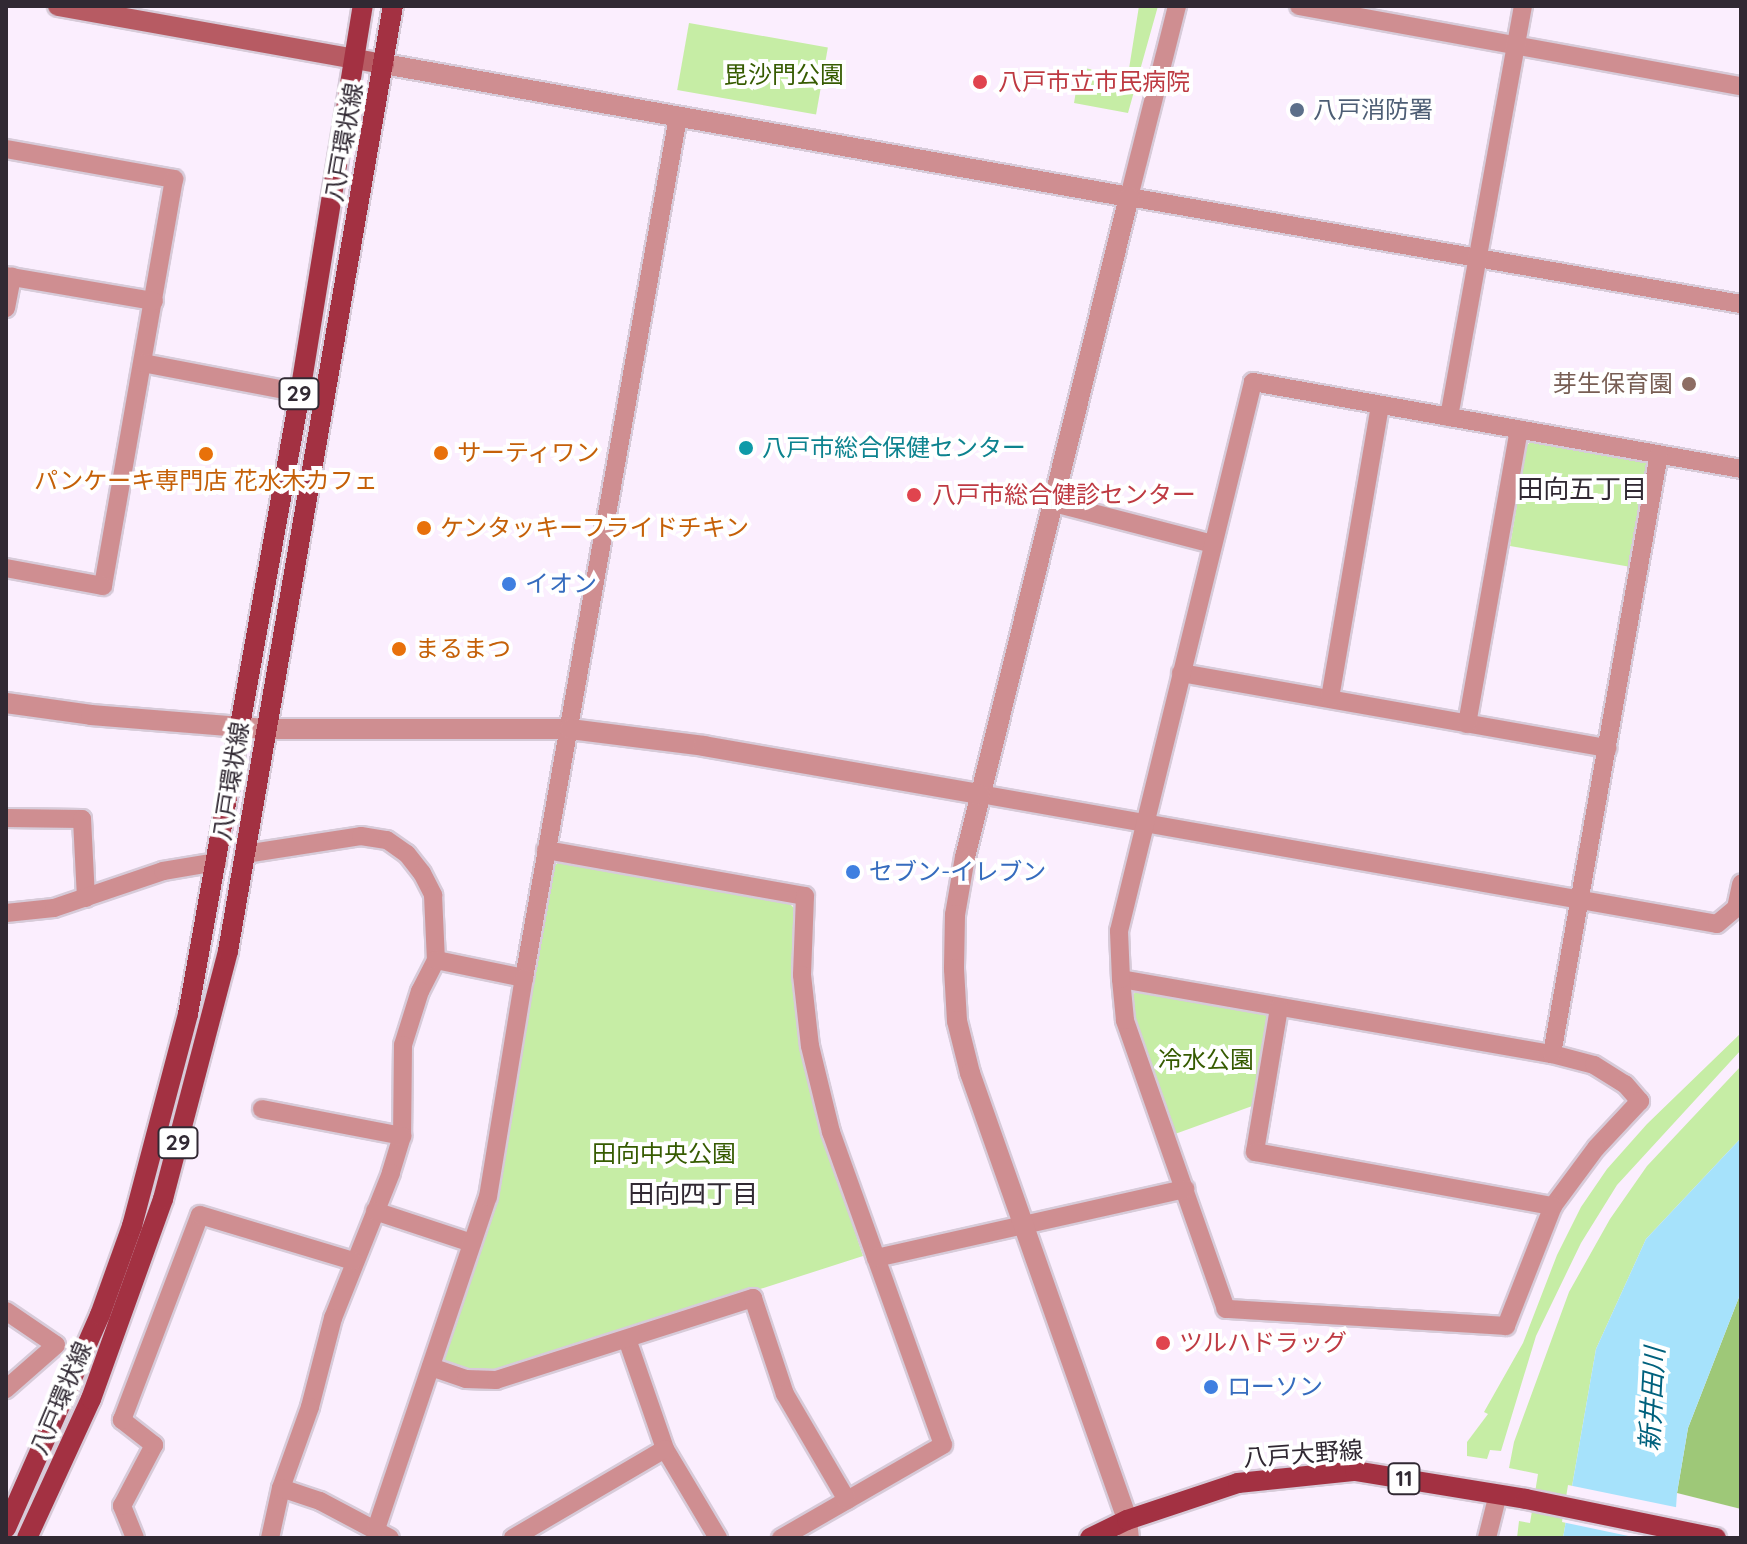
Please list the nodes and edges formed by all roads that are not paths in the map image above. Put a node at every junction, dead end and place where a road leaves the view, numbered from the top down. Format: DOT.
graph roads {
  1 [pos="58,6"];
  2 [pos="363,6"];
  3 [pos="393,6"];
  4 [pos="1177,6"];
  5 [pos="1299,6"];
  6 [pos="1523,6"];
  7 [pos="1517,45"];
  8 [pos="353,59"];
  9 [pos="384,64"];
  10 [pos="1741,86"];
  11 [pos="678,117"];
  12 [pos="6,149"];
  13 [pos="1129,197"];
  14 [pos="1479,258"];
  15 [pos="9,277"];
  16 [pos="154,301"];
  17 [pos="1741,304"];
  18 [pos="6,308"];
  19 [pos="143,363"];
  20 [pos="300,393"];
  21 [pos="1380,405"];
  22 [pos="1449,417"];
  23 [pos="1519,430"];
  24 [pos="1659,454"];
  25 [pos="1741,469"];
  26 [pos="1054,503"];
  27 [pos="1213,544"];
  28 [pos="6,568"];
  29 [pos="1181,673"];
  30 [pos="1330,698"];
  31 [pos="6,703"];
  32 [pos="1467,724"];
  33 [pos="237,728"];
  34 [pos="265,729"];
  35 [pos="570,729"];
  36 [pos="1607,748"];
  37 [pos="980,794"];
  38 [pos="6,818"];
  39 [pos="1143,824"];
  40 [pos="546,850"];
  41 [pos="245,854"];
  42 [pos="217,862"];
  43 [pos="1741,884"];
  44 [pos="86,898"];
  45 [pos="1580,902"];
  46 [pos="6,913"];
  47 [pos="436,960"];
  48 [pos="524,978"];
  49 [pos="1121,979"];
  50 [pos="1279,1008"];
  51 [pos="1552,1054"];
  52 [pos="262,1109"];
  53 [pos="402,1136"];
  54 [pos="1185,1189"];
  55 [pos="1553,1206"];
  56 [pos="375,1211"];
  57 [pos="1023,1227"];
  58 [pos="472,1243"];
  59 [pos="876,1258"];
  60 [pos="353,1261"];
  61 [pos="6,1311"];
  62 [pos="627,1339"];
  63 [pos="431,1367"];
  64 [pos="6,1389"];
  65 [pos="665,1449"];
  66 [pos="281,1488"];
  67 [pos="1498,1494"];
  68 [pos="847,1500"];
  69 [pos="6,1528"];
  70 [pos="1128,1529"];
  71 [pos="383,1533"];
  72 [pos="27,1538"];
  73 [pos="135,1538"];
  74 [pos="270,1538"];
  75 [pos="513,1538"];
  76 [pos="718,1538"];
  77 [pos="781,1538"];
  78 [pos="1090,1538"];
  79 [pos="1487,1538"];
  80 [pos="1716,1538"];
  1 -- 8 [label="main road"];
  2 -- 8 [label="main road, 八戸環状線 / 29"];
  3 -- 9 [label="main road, 八戸環状線 / 29"];
  4 -- 13 [label="street"];
  5 -- 7 [label="street"];
  6 -- 7 [label="street"];
  7 -- 10 [label="street"];
  7 -- 14 [label="street"];
  8 -- 9 [label="main road"];
  8 -- 20 [label="main road, 八戸環状線 / 29"];
  9 -- 11 [label="street"];
  9 -- 34 [label="main road, 八戸環状線 / 29"];
  11 -- 13 [label="street"];
  11 -- 35 [label="street"];
  12 -- 16 [label="street"];
  13 -- 14 [label="street"];
  13 -- 26 [label="street"];
  14 -- 17 [label="street"];
  14 -- 22 [label="street"];
  15 -- 16 [label="street"];
  15 -- 18 [label="street"];
  16 -- 19 [label="street"];
  19 -- 20 [label="street"];
  19 -- 28 [label="street"];
  20 -- 33 [label="main road, 八戸環状線 / 29"];
  21 -- 22 [label="street"];
  21 -- 27 [label="street"];
  21 -- 30 [label="street"];
  22 -- 23 [label="street"];
  23 -- 24 [label="street"];
  23 -- 32 [label="street"];
  24 -- 25 [label="street"];
  24 -- 36 [label="street"];
  26 -- 27 [label="street"];
  26 -- 37 [label="street"];
  27 -- 29 [label="street"];
  29 -- 30 [label="street"];
  29 -- 39 [label="street"];
  30 -- 32 [label="street"];
  31 -- 33 [label="street"];
  32 -- 36 [label="street"];
  33 -- 34 [label="street"];
  33 -- 42 [label="main road, 八戸環状線 / 29"];
  34 -- 35 [label="street"];
  34 -- 41 [label="main road, 八戸環状線 / 29"];
  35 -- 37 [label="street"];
  35 -- 40 [label="street"];
  36 -- 45 [label="street"];
  37 -- 39 [label="street"];
  37 -- 57 [label="street"];
  38 -- 44 [label="street"];
  39 -- 45 [label="street"];
  39 -- 49 [label="street"];
  40 -- 48 [label="street"];
  40 -- 59 [label="street"];
  41 -- 47 [label="street"];
  41 -- 72 [label="main road, 八戸環状線 / 29"];
  42 -- 44 [label="street"];
  42 -- 69 [label="main road, 八戸環状線 / 29"];
  43 -- 45 [label="street"];
  44 -- 46 [label="street"];
  45 -- 51 [label="street"];
  47 -- 48 [label="street"];
  47 -- 53 [label="street"];
  48 -- 58 [label="street"];
  49 -- 50 [label="street"];
  49 -- 54 [label="street"];
  50 -- 51 [label="street"];
  50 -- 55 [label="street"];
  51 -- 55 [label="street"];
  52 -- 53 [label="street"];
  53 -- 56 [label="street"];
  54 -- 55 [label="street"];
  54 -- 57 [label="street"];
  56 -- 58 [label="street"];
  56 -- 60 [label="street"];
  57 -- 59 [label="street"];
  57 -- 70 [label="street"];
  58 -- 63 [label="street"];
  59 -- 68 [label="street"];
  60 -- 66 [label="street"];
  60 -- 73 [label="street"];
  61 -- 64 [label="street"];
  62 -- 63 [label="street"];
  62 -- 65 [label="street"];
  62 -- 68 [label="street"];
  63 -- 71 [label="street"];
  65 -- 75 [label="street"];
  65 -- 76 [label="street"];
  66 -- 71 [label="street"];
  66 -- 74 [label="street"];
  67 -- 70 [label="main road, 八戸大野線 / 11"];
  67 -- 79 [label="street"];
  67 -- 80 [label="main road, 八戸大野線 / 11"];
  68 -- 77 [label="street"];
  70 -- 78 [label="main road, 八戸大野線 / 11"];
}
